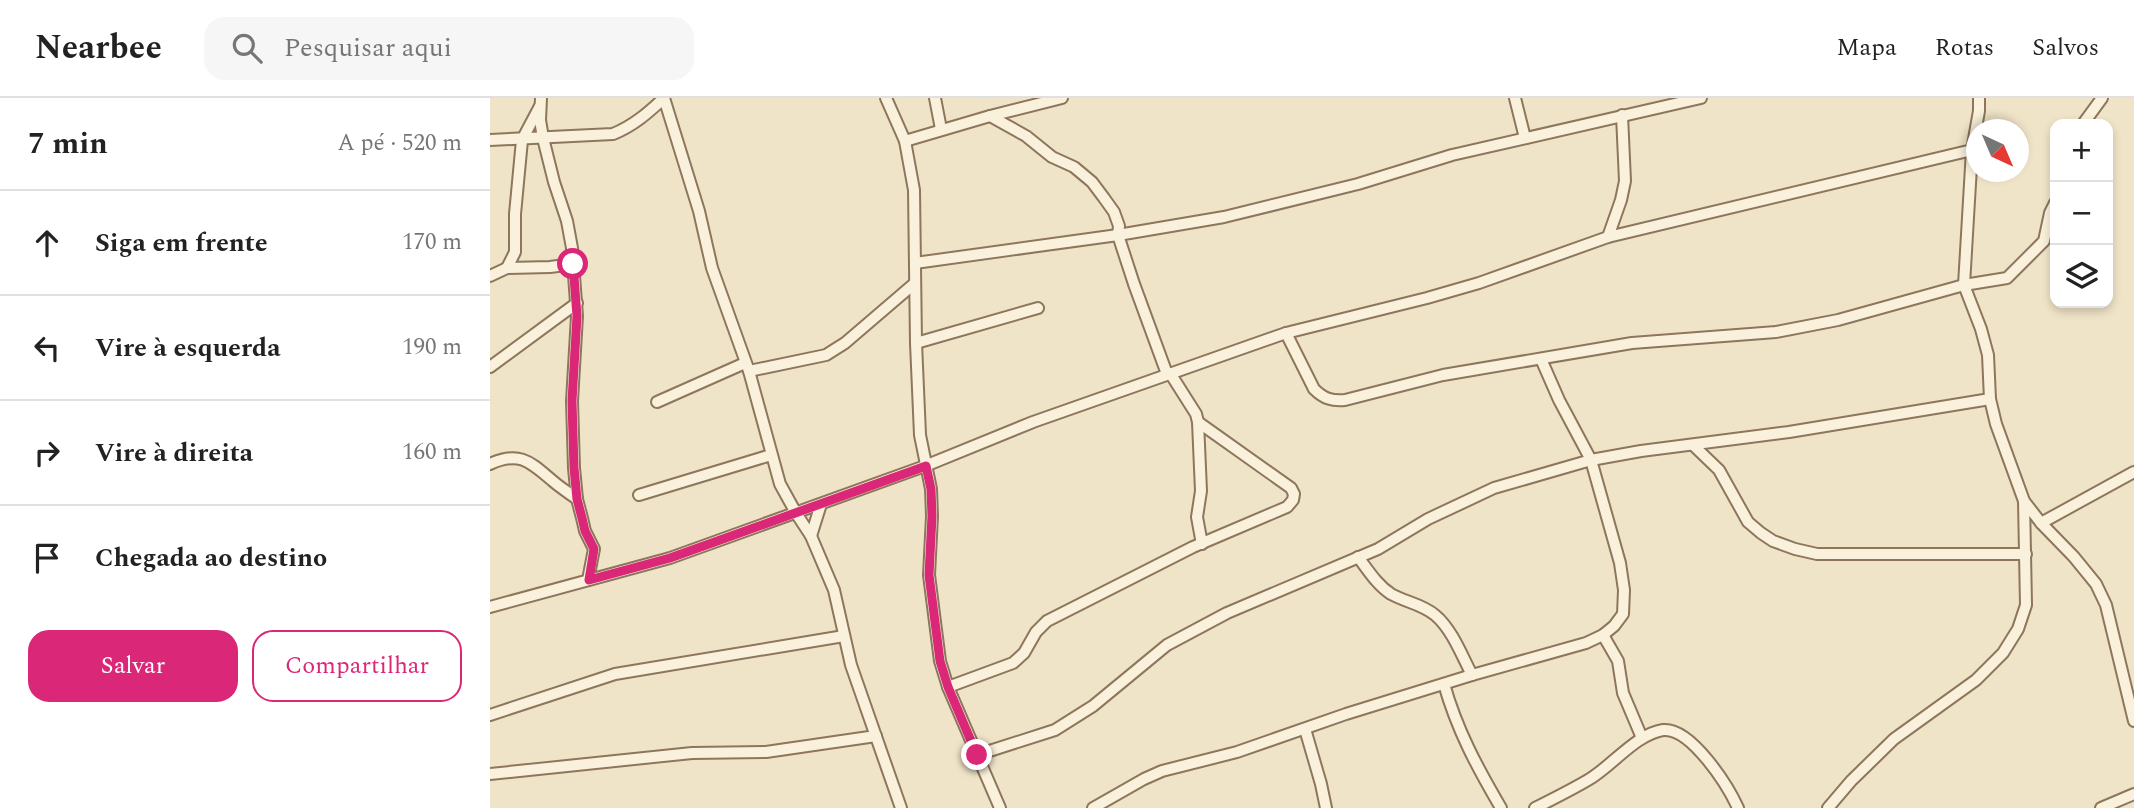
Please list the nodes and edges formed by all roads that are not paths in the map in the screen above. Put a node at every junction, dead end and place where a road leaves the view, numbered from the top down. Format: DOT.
graph roads {
  1 [pos="886,98"];
  2 [pos="935,98"];
  3 [pos="1062,98"];
  4 [pos="1515,98"];
  5 [pos="1701,98"];
  6 [pos="1979,98"];
  7 [pos="2102,98"];
  8 [pos="541,101"];
  9 [pos="1028,102"];
  10 [pos="1622,115"];
  11 [pos="989,116"];
  12 [pos="1978,119"];
  13 [pos="2087,119"];
  14 [pos="941,129"];
  15 [pos="543,138"];
  16 [pos="1525,138"];
  17 [pos="490,140"];
  18 [pos="522,140"];
  19 [pos="905,141"];
  20 [pos="1966,151"];
  21 [pos="1970,182"];
  22 [pos="2050,214"];
  23 [pos="1118,235"];
  24 [pos="1608,237"];
  25 [pos="915,263"];
  26 [pos="573,264"];
  27 [pos="507,268"];
  28 [pos="490,276"];
  29 [pos="915,283"];
  30 [pos="1964,285"];
  31 [pos="577,303"];
  32 [pos="1038,308"];
  33 [pos="1286,332"];
  34 [pos="916,343"];
  35 [pos="1541,359"];
  36 [pos="490,367"];
  37 [pos="747,367"];
  38 [pos="1169,373"];
  39 [pos="1990,399"];
  40 [pos="657,402"];
  41 [pos="1198,422"];
  42 [pos="1693,445"];
  43 [pos="771,455"];
  44 [pos="1591,460"];
  45 [pos="490,464"];
  46 [pos="926,466"];
  47 [pos="2134,472"];
  48 [pos="639,495"];
  49 [pos="577,499"];
  50 [pos="2024,501"];
  51 [pos="821,504"];
  52 [pos="796,513"];
  53 [pos="2041,523"];
  54 [pos="811,536"];
  55 [pos="1202,544"];
  56 [pos="2026,554"];
  57 [pos="1358,557"];
  58 [pos="589,580"];
  59 [pos="490,607"];
  60 [pos="1603,635"];
  61 [pos="844,636"];
  62 [pos="1472,675"];
  63 [pos="2129,679"];
  64 [pos="1444,684"];
  65 [pos="948,687"];
  66 [pos="490,715"];
  67 [pos="2134,721"];
  68 [pos="1305,729"];
  69 [pos="876,736"];
  70 [pos="1642,738"];
  71 [pos="977,755"];
  72 [pos="490,774"];
  73 [pos="2134,794"];
  74 [pos="901,808"];
  75 [pos="1000,808"];
  76 [pos="1093,808"];
  77 [pos="1326,808"];
  78 [pos="1501,808"];
  79 [pos="1535,808"];
  80 [pos="1738,808"];
  81 [pos="1828,808"];
  82 [pos="2101,808"];
  1 -- 19 [label="street"];
  2 -- 14 [label="street"];
  3 -- 9 [label="street"];
  4 -- 16 [label="street"];
  5 -- 10 [label="street"];
  6 -- 12 [label="street"];
  7 -- 13 [label="street"];
  8 -- 15 [label="street"];
  8 -- 18 [label="street"];
  9 -- 11 [label="street"];
  10 -- 16 [label="street"];
  10 -- 24 [label="street"];
  11 -- 14 [label="street"];
  11 -- 23 [label="street"];
  14 -- 19 [label="street"];
  15 -- 18 [label="street"];
  15 -- 26 [label="street"];
  15 -- 37 [label="street"];
  16 -- 23 [label="street"];
  17 -- 18 [label="street"];
  18 -- 27 [label="street"];
  19 -- 25 [label="street"];
  20 -- 24 [label="street"];
  21 -- 30 [label="street"];
  22 -- 30 [label="street"];
  23 -- 25 [label="street"];
  23 -- 38 [label="street"];
  24 -- 33 [label="street"];
  25 -- 29 [label="street"];
  26 -- 27 [label="street"];
  26 -- 31 [label="street"];
  27 -- 28 [label="street"];
  29 -- 34 [label="street"];
  29 -- 37 [label="street"];
  30 -- 35 [label="street"];
  30 -- 39 [label="street"];
  31 -- 36 [label="street"];
  31 -- 49 [label="street"];
  32 -- 34 [label="street"];
  33 -- 35 [label="street"];
  33 -- 38 [label="street"];
  34 -- 46 [label="street"];
  35 -- 44 [label="street"];
  37 -- 40 [label="street"];
  37 -- 43 [label="street"];
  38 -- 41 [label="street"];
  38 -- 46 [label="street"];
  39 -- 42 [label="street"];
  39 -- 50 [label="street"];
  41 -- 55 [label="street"];
  41 -- 55 [label="street"];
  42 -- 44 [label="street"];
  42 -- 56 [label="street"];
  43 -- 48 [label="street"];
  43 -- 52 [label="street"];
  44 -- 57 [label="street"];
  44 -- 60 [label="street"];
  45 -- 49 [label="street"];
  46 -- 51 [label="street"];
  46 -- 65 [label="street"];
  47 -- 53 [label="street"];
  49 -- 58 [label="street"];
  50 -- 53 [label="street"];
  50 -- 56 [label="street"];
  51 -- 52 [label="street"];
  51 -- 54 [label="street"];
  52 -- 54 [label="street"];
  52 -- 58 [label="street"];
  53 -- 63 [label="street"];
  54 -- 61 [label="street"];
  55 -- 65 [label="street"];
  56 -- 81 [label="street"];
  57 -- 62 [label="street"];
  57 -- 71 [label="street"];
  58 -- 59 [label="street"];
  60 -- 62 [label="street"];
  60 -- 70 [label="street"];
  61 -- 66 [label="street"];
  61 -- 69 [label="street"];
  62 -- 64 [label="street"];
  63 -- 67 [label="street"];
  64 -- 68 [label="street"];
  64 -- 78 [label="street"];
  65 -- 71 [label="street"];
  68 -- 76 [label="street"];
  68 -- 77 [label="street"];
  69 -- 72 [label="street"];
  69 -- 74 [label="street"];
  70 -- 79 [label="street"];
  70 -- 80 [label="street"];
  71 -- 75 [label="street"];
  73 -- 82 [label="street"];
}
